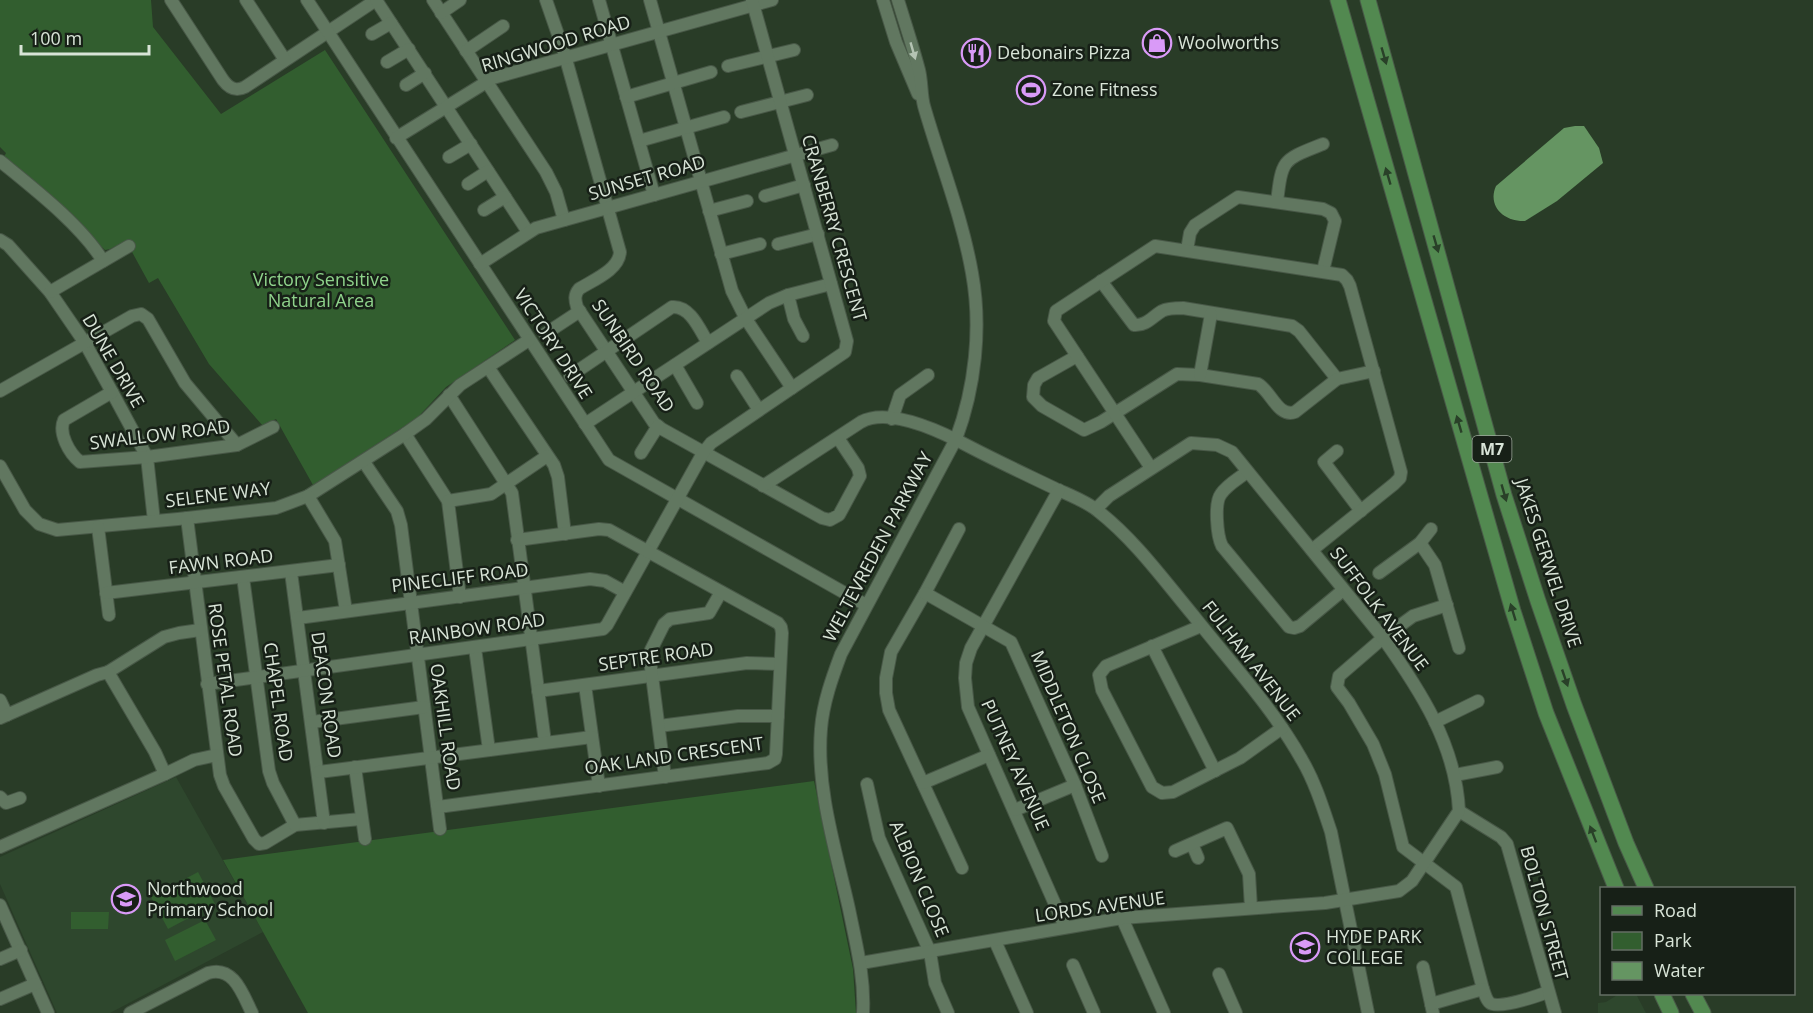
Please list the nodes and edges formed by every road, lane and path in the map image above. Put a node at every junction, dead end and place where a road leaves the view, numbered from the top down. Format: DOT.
graph roads {
  1 [pos="171,0"];
  2 [pos="246,0"];
  3 [pos="307,0"];
  4 [pos="376,0"];
  5 [pos="433,0"];
  6 [pos="460,0"];
  7 [pos="546,0"];
  8 [pos="599,0"];
  9 [pos="650,0"];
  10 [pos="772,0"];
  11 [pos="882,0"];
  12 [pos="898,0"];
  13 [pos="1338,0"];
  14 [pos="1368,0"];
  15 [pos="752,2"];
  16 [pos="441,13"];
  17 [pos="392,22"];
  18 [pos="503,26"];
  19 [pos="328,32"];
  20 [pos="658,32"];
  21 [pos="372,34"];
  22 [pos="612,45"];
  23 [pos="409,49"];
  24 [pos="794,50"];
  25 [pos="466,51"];
  26 [pos="565,57"];
  27 [pos="767,57"];
  28 [pos="285,60"];
  29 [pos="387,62"];
  30 [pos="728,66"];
  31 [pos="711,72"];
  32 [pos="425,73"];
  33 [pos="486,82"];
  34 [pos="673,82"];
  35 [pos="406,85"];
  36 [pos="807,95"];
  37 [pos="626,96"];
  38 [pos="780,102"];
  39 [pos="923,103"];
  40 [pos="446,106"];
  41 [pos="741,112"];
  42 [pos="724,117"];
  43 [pos="685,128"];
  44 [pos="396,138"];
  45 [pos="639,141"];
  46 [pos="471,144"];
  47 [pos="1323,144"];
  48 [pos="832,146"];
  49 [pos="794,155"];
  50 [pos="449,157"];
  51 [pos="0,161"];
  52 [pos="488,171"];
  53 [pos="701,182"];
  54 [pos="468,184"];
  55 [pos="804,185"];
  56 [pos="654,195"];
  57 [pos="765,196"];
  58 [pos="505,197"];
  59 [pos="747,201"];
  60 [pos="1277,202"];
  61 [pos="607,208"];
  62 [pos="484,210"];
  63 [pos="709,211"];
  64 [pos="564,220"];
  65 [pos="528,232"];
  66 [pos="818,234"];
  67 [pos="0,240"];
  68 [pos="760,244"];
  69 [pos="778,244"];
  70 [pos="129,246"];
  71 [pos="1187,250"];
  72 [pos="721,254"];
  73 [pos="103,261"];
  74 [pos="480,264"];
  75 [pos="1323,271"];
  76 [pos="1101,281"];
  77 [pos="831,284"];
  78 [pos="50,292"];
  79 [pos="788,295"];
  80 [pos="580,310"];
  81 [pos="1211,314"];
  82 [pos="746,319"];
  83 [pos="545,334"];
  84 [pos="803,336"];
  85 [pos="529,340"];
  86 [pos="85,343"];
  87 [pos="708,343"];
  88 [pos="606,350"];
  89 [pos="1077,356"];
  90 [pos="675,365"];
  91 [pos="488,367"];
  92 [pos="1374,371"];
  93 [pos="570,375"];
  94 [pos="928,375"];
  95 [pos="1200,375"];
  96 [pos="737,376"];
  97 [pos="1337,379"];
  98 [pos="792,388"];
  99 [pos="0,391"];
  100 [pos="112,392"];
  101 [pos="634,392"];
  102 [pos="449,395"];
  103 [pos="698,403"];
  104 [pos="759,410"];
  105 [pos="1115,414"];
  106 [pos="892,419"];
  107 [pos="585,424"];
  108 [pos="658,426"];
  109 [pos="273,427"];
  110 [pos="405,434"];
  111 [pos="838,438"];
  112 [pos="956,439"];
  113 [pos="237,446"];
  114 [pos="1337,451"];
  115 [pos="641,453"];
  116 [pos="703,453"];
  117 [pos="547,456"];
  118 [pos="147,457"];
  119 [pos="364,462"];
  120 [pos="0,466"];
  121 [pos="1151,468"];
  122 [pos="1247,472"];
  123 [pos="507,483"];
  124 [pos="763,486"];
  125 [pos="1059,490"];
  126 [pos="308,496"];
  127 [pos="676,500"];
  128 [pos="448,501"];
  129 [pos="1096,509"];
  130 [pos="1361,511"];
  131 [pos="187,519"];
  132 [pos="154,521"];
  133 [pos="98,527"];
  134 [pos="959,529"];
  135 [pos="1431,529"];
  136 [pos="565,534"];
  137 [pos="517,540"];
  138 [pos="1420,543"];
  139 [pos="1311,550"];
  140 [pos="649,552"];
  141 [pos="339,565"];
  142 [pos="291,572"];
  143 [pos="1379,573"];
  144 [pos="243,577"];
  145 [pos="194,583"];
  146 [pos="524,588"];
  147 [pos="1342,591"];
  148 [pos="625,592"];
  149 [pos="721,592"];
  150 [pos="106,593"];
  151 [pos="926,594"];
  152 [pos="460,597"];
  153 [pos="410,603"];
  154 [pos="866,605"];
  155 [pos="1447,605"];
  156 [pos="346,611"];
  157 [pos="109,615"];
  158 [pos="298,618"];
  159 [pos="983,626"];
  160 [pos="1201,626"];
  161 [pos="200,630"];
  162 [pos="1383,638"];
  163 [pos="531,640"];
  164 [pos="1152,646"];
  165 [pos="475,648"];
  166 [pos="1459,648"];
  167 [pos="417,655"];
  168 [pos="780,664"];
  169 [pos="305,670"];
  170 [pos="108,672"];
  171 [pos="652,675"];
  172 [pos="256,676"];
  173 [pos="207,684"];
  174 [pos="585,685"];
  175 [pos="538,692"];
  176 [pos="0,700"];
  177 [pos="1478,701"];
  178 [pos="424,707"];
  179 [pos="778,716"];
  180 [pos="3,717"];
  181 [pos="312,722"];
  182 [pos="1435,722"];
  183 [pos="659,726"];
  184 [pos="1282,728"];
  185 [pos="592,737"];
  186 [pos="545,742"];
  187 [pos="489,750"];
  188 [pos="217,755"];
  189 [pos="989,755"];
  190 [pos="431,757"];
  191 [pos="355,767"];
  192 [pos="1497,767"];
  193 [pos="1215,771"];
  194 [pos="319,772"];
  195 [pos="165,774"];
  196 [pos="1455,775"];
  197 [pos="665,777"];
  198 [pos="867,783"];
  199 [pos="923,783"];
  200 [pos="1075,785"];
  201 [pos="599,786"];
  202 [pos="0,797"];
  203 [pos="20,798"];
  204 [pos="438,807"];
  205 [pos="1015,810"];
  206 [pos="1459,811"];
  207 [pos="361,819"];
  208 [pos="324,823"];
  209 [pos="296,825"];
  210 [pos="440,829"];
  211 [pos="365,840"];
  212 [pos="1192,844"];
  213 [pos="0,848"];
  214 [pos="1175,852"];
  215 [pos="1102,856"];
  216 [pos="1198,858"];
  217 [pos="1424,863"];
  218 [pos="962,868"];
  219 [pos="1616,887"];
  220 [pos="1646,887"];
  221 [pos="1345,901"];
  222 [pos="1251,908"];
  223 [pos="1,911"];
  224 [pos="1122,918"];
  225 [pos="1065,927"];
  226 [pos="995,941"];
  227 [pos="21,950"];
  228 [pos="930,952"];
  229 [pos="0,959"];
  230 [pos="861,963"];
  231 [pos="1073,965"];
  232 [pos="1423,967"];
  233 [pos="1220,974"];
  234 [pos="35,984"];
  235 [pos="1483,990"];
  236 [pos="1548,992"];
  237 [pos="1663,995"];
  238 [pos="1694,995"];
  239 [pos="0,999"];
  240 [pos="1432,1008"];
  241 [pos="147,1009"];
  242 [pos="48,1013"];
  243 [pos="130,1013"];
  244 [pos="252,1013"];
  245 [pos="862,1013"];
  246 [pos="948,1013"];
  247 [pos="1028,1013"];
  248 [pos="1095,1013"];
  249 [pos="1164,1013"];
  250 [pos="1236,1013"];
  251 [pos="1368,1013"];
  252 [pos="1555,1013"];
  253 [pos="1671,1013"];
  254 [pos="1703,1013"];
  1 -- 28 [label="street"];
  2 -- 28 [label="street"];
  3 -- 19 [label="street, VICTORY DRIVE"];
  4 -- 17 [label="street"];
  4 -- 19 [label="street"];
  5 -- 16 [label="street"];
  6 -- 16 [label="street"];
  7 -- 26 [label="street"];
  8 -- 22 [label="street"];
  9 -- 20 [label="street"];
  10 -- 15 [label="street, RINGWOOD ROAD"];
  11 -- 39 [label="street, WELTEVREDEN PARKWAY"];
  12 -- 39 [label="street, WELTEVREDEN PARKWAY, one-way"];
  219 -- 13 [label="main road, M7, one-way"];
  14 -- 220 [label="main road, JAKES GERWEL DRIVE / M7, one-way"];
  15 -- 20 [label="street, RINGWOOD ROAD"];
  15 -- 27 [label="street, CRANBERRY CRESCENT"];
  16 -- 25 [label="street"];
  17 -- 21 [label="street"];
  17 -- 23 [label="street"];
  18 -- 25 [label="street"];
  19 -- 28 [label="street"];
  19 -- 44 [label="street, VICTORY DRIVE"];
  20 -- 22 [label="street, RINGWOOD ROAD"];
  20 -- 34 [label="street"];
  22 -- 26 [label="street, RINGWOOD ROAD"];
  22 -- 37 [label="street"];
  23 -- 29 [label="street"];
  23 -- 32 [label="street"];
  24 -- 27 [label="street"];
  25 -- 33 [label="street"];
  26 -- 33 [label="street, RINGWOOD ROAD"];
  26 -- 61 [label="street"];
  27 -- 30 [label="street"];
  27 -- 38 [label="street, CRANBERRY CRESCENT"];
  31 -- 34 [label="street"];
  32 -- 35 [label="street"];
  32 -- 40 [label="street"];
  33 -- 40 [label="street, RINGWOOD ROAD"];
  33 -- 64 [label="street"];
  34 -- 37 [label="street"];
  34 -- 43 [label="street"];
  36 -- 38 [label="street"];
  37 -- 45 [label="street"];
  38 -- 41 [label="street"];
  38 -- 49 [label="street, CRANBERRY CRESCENT"];
  39 -- 112 [label="street, WELTEVREDEN PARKWAY"];
  40 -- 44 [label="street, RINGWOOD ROAD"];
  40 -- 46 [label="street"];
  42 -- 43 [label="street"];
  43 -- 45 [label="street"];
  43 -- 53 [label="street"];
  44 -- 74 [label="street, VICTORY DRIVE"];
  45 -- 56 [label="street"];
  46 -- 50 [label="street"];
  46 -- 52 [label="street"];
  47 -- 60 [label="street"];
  48 -- 49 [label="street, SUNSET ROAD"];
  49 -- 53 [label="street, SUNSET ROAD"];
  49 -- 55 [label="street, CRANBERRY CRESCENT"];
  51 -- 73 [label="street"];
  52 -- 54 [label="street"];
  52 -- 58 [label="street"];
  53 -- 56 [label="street, SUNSET ROAD"];
  53 -- 63 [label="street"];
  55 -- 57 [label="street"];
  55 -- 66 [label="street, CRANBERRY CRESCENT"];
  56 -- 61 [label="street, SUNSET ROAD"];
  58 -- 62 [label="street"];
  58 -- 65 [label="street"];
  59 -- 63 [label="street"];
  60 -- 71 [label="street"];
  60 -- 75 [label="street"];
  61 -- 64 [label="street, SUNSET ROAD"];
  61 -- 80 [label="street, SUNBIRD ROAD"];
  63 -- 72 [label="street"];
  64 -- 65 [label="street, SUNSET ROAD"];
  65 -- 74 [label="street, SUNSET ROAD"];
  66 -- 69 [label="street"];
  66 -- 77 [label="street, CRANBERRY CRESCENT"];
  67 -- 78 [label="street, DUNE DRIVE"];
  68 -- 72 [label="street"];
  70 -- 73 [label="street"];
  71 -- 75 [label="street"];
  71 -- 76 [label="street"];
  72 -- 82 [label="street"];
  73 -- 78 [label="street"];
  74 -- 85 [label="street, VICTORY DRIVE"];
  75 -- 92 [label="street"];
  76 -- 81 [label="street"];
  76 -- 89 [label="street"];
  77 -- 79 [label="street"];
  77 -- 98 [label="street, CRANBERRY CRESCENT"];
  78 -- 86 [label="street, DUNE DRIVE"];
  79 -- 82 [label="street"];
  79 -- 84 [label="street"];
  80 -- 83 [label="street"];
  80 -- 88 [label="street, SUNBIRD ROAD"];
  81 -- 95 [label="street"];
  81 -- 97 [label="street"];
  82 -- 87 [label="street"];
  82 -- 98 [label="street"];
  85 -- 91 [label="street, SELENE WAY"];
  85 -- 107 [label="street, VICTORY DRIVE"];
  86 -- 99 [label="street"];
  86 -- 100 [label="street, DUNE DRIVE"];
  86 -- 113 [label="street"];
  87 -- 88 [label="street"];
  87 -- 90 [label="street"];
  88 -- 93 [label="street"];
  88 -- 101 [label="street, SUNBIRD ROAD"];
  89 -- 105 [label="street"];
  89 -- 105 [label="street"];
  90 -- 101 [label="street"];
  90 -- 103 [label="street"];
  91 -- 102 [label="street, SELENE WAY"];
  91 -- 117 [label="street"];
  92 -- 97 [label="street"];
  92 -- 130 [label="street"];
  94 -- 106 [label="street"];
  95 -- 97 [label="street"];
  95 -- 105 [label="street"];
  96 -- 104 [label="street"];
  98 -- 104 [label="street, CRANBERRY CRESCENT"];
  100 -- 118 [label="street, DUNE DRIVE"];
  100 -- 118 [label="street, SWALLOW ROAD"];
  101 -- 107 [label="street"];
  101 -- 108 [label="street, SUNBIRD ROAD"];
  102 -- 110 [label="street, SELENE WAY"];
  102 -- 123 [label="street"];
  104 -- 116 [label="street, CRANBERRY CRESCENT"];
  105 -- 121 [label="street"];
  106 -- 111 [label="street"];
  106 -- 112 [label="street"];
  107 -- 127 [label="street, VICTORY DRIVE"];
  108 -- 115 [label="street"];
  108 -- 116 [label="street, SUNBIRD ROAD"];
  109 -- 113 [label="street, SWALLOW ROAD"];
  110 -- 119 [label="street, SELENE WAY"];
  110 -- 128 [label="street"];
  111 -- 124 [label="street"];
  111 -- 124 [label="street, SUNBIRD ROAD"];
  112 -- 125 [label="street, FULHAM AVENUE"];
  112 -- 154 [label="street, WELTEVREDEN PARKWAY"];
  113 -- 118 [label="street, SWALLOW ROAD"];
  114 -- 130 [label="street"];
  116 -- 124 [label="street, SUNBIRD ROAD"];
  116 -- 127 [label="street, CRANBERRY CRESCENT"];
  117 -- 123 [label="street"];
  117 -- 136 [label="street"];
  118 -- 132 [label="street, DUNE DRIVE"];
  119 -- 126 [label="street, SELENE WAY"];
  119 -- 153 [label="street, OAKHILL ROAD"];
  120 -- 133 [label="street, SELENE WAY"];
  121 -- 122 [label="street, SUFFOLK AVENUE"];
  121 -- 129 [label="street, SUFFOLK AVENUE"];
  122 -- 139 [label="street, SUFFOLK AVENUE"];
  122 -- 147 [label="street"];
  123 -- 128 [label="street"];
  123 -- 137 [label="street"];
  125 -- 129 [label="street, FULHAM AVENUE"];
  125 -- 159 [label="street, PUTNEY AVENUE"];
  126 -- 131 [label="street, SELENE WAY"];
  126 -- 141 [label="street"];
  127 -- 140 [label="street, RAINBOW ROAD"];
  127 -- 154 [label="street, VICTORY DRIVE"];
  128 -- 152 [label="street"];
  129 -- 160 [label="street, FULHAM AVENUE"];
  130 -- 139 [label="street"];
  131 -- 132 [label="street, SELENE WAY"];
  131 -- 145 [label="street, ROSE PETAL ROAD"];
  132 -- 133 [label="street, SELENE WAY"];
  133 -- 150 [label="street"];
  134 -- 151 [label="street"];
  135 -- 138 [label="street"];
  136 -- 137 [label="street, OAK LAND CRESCENT"];
  136 -- 140 [label="street, OAK LAND CRESCENT"];
  137 -- 146 [label="street"];
  138 -- 143 [label="street"];
  138 -- 155 [label="street"];
  139 -- 147 [label="street, SUFFOLK AVENUE"];
  140 -- 148 [label="street, RAINBOW ROAD"];
  140 -- 149 [label="street, OAK LAND CRESCENT"];
  141 -- 142 [label="street, FAWN ROAD"];
  141 -- 156 [label="street"];
  142 -- 144 [label="street, FAWN ROAD"];
  142 -- 158 [label="street, DEACON ROAD"];
  144 -- 145 [label="street, FAWN ROAD"];
  144 -- 172 [label="street, CHAPEL ROAD"];
  145 -- 150 [label="street, FAWN ROAD"];
  145 -- 161 [label="street, ROSE PETAL ROAD"];
  146 -- 148 [label="street, PINECLIFF ROAD"];
  146 -- 152 [label="street, PINECLIFF ROAD"];
  146 -- 163 [label="street"];
  147 -- 162 [label="street, SUFFOLK AVENUE"];
  148 -- 163 [label="street, RAINBOW ROAD"];
  149 -- 168 [label="street, OAK LAND CRESCENT"];
  149 -- 171 [label="street"];
  150 -- 157 [label="street"];
  151 -- 159 [label="street, MIDDLETON CLOSE"];
  151 -- 199 [label="street"];
  152 -- 153 [label="street, PINECLIFF ROAD"];
  153 -- 156 [label="street, PINECLIFF ROAD"];
  153 -- 167 [label="street, OAKHILL ROAD"];
  154 -- 230 [label="street, WELTEVREDEN PARKWAY"];
  155 -- 162 [label="street"];
  155 -- 166 [label="street"];
  156 -- 158 [label="street, PINECLIFF ROAD"];
  158 -- 169 [label="street, DEACON ROAD"];
  159 -- 189 [label="street, PUTNEY AVENUE"];
  159 -- 200 [label="street, MIDDLETON CLOSE"];
  160 -- 164 [label="street"];
  160 -- 184 [label="street, FULHAM AVENUE"];
  161 -- 170 [label="street"];
  161 -- 173 [label="street, ROSE PETAL ROAD"];
  162 -- 182 [label="street, SUFFOLK AVENUE"];
  162 -- 217 [label="street"];
  163 -- 165 [label="street, RAINBOW ROAD"];
  163 -- 175 [label="street"];
  164 -- 193 [label="street"];
  164 -- 193 [label="street"];
  165 -- 167 [label="street, RAINBOW ROAD"];
  165 -- 187 [label="street"];
  167 -- 169 [label="street, RAINBOW ROAD"];
  167 -- 178 [label="street, OAKHILL ROAD"];
  168 -- 171 [label="street, SEPTRE ROAD"];
  168 -- 179 [label="street, OAK LAND CRESCENT"];
  169 -- 172 [label="street, RAINBOW ROAD"];
  169 -- 181 [label="street, DEACON ROAD"];
  170 -- 180 [label="street"];
  170 -- 195 [label="street"];
  171 -- 174 [label="street, SEPTRE ROAD"];
  171 -- 183 [label="street"];
  172 -- 173 [label="street, RAINBOW ROAD"];
  172 -- 209 [label="street, CHAPEL ROAD"];
  173 -- 188 [label="street, ROSE PETAL ROAD"];
  174 -- 175 [label="street, SEPTRE ROAD"];
  174 -- 185 [label="street"];
  175 -- 186 [label="street"];
  176 -- 180 [label="street"];
  177 -- 182 [label="street"];
  178 -- 181 [label="street"];
  178 -- 190 [label="street, OAKHILL ROAD"];
  179 -- 183 [label="street"];
  179 -- 197 [label="street, OAK LAND CRESCENT"];
  181 -- 194 [label="street, DEACON ROAD"];
  182 -- 196 [label="street, SUFFOLK AVENUE"];
  183 -- 197 [label="street"];
  184 -- 193 [label="street"];
  184 -- 221 [label="street, FULHAM AVENUE"];
  185 -- 186 [label="street"];
  185 -- 201 [label="street"];
  186 -- 187 [label="street"];
  187 -- 190 [label="street"];
  188 -- 195 [label="street"];
  188 -- 209 [label="street, ROSE PETAL ROAD"];
  189 -- 199 [label="street"];
  189 -- 205 [label="street, PUTNEY AVENUE"];
  190 -- 191 [label="street"];
  190 -- 204 [label="street, OAKHILL ROAD"];
  191 -- 194 [label="street"];
  191 -- 207 [label="street"];
  192 -- 196 [label="street"];
  194 -- 208 [label="street, DEACON ROAD"];
  195 -- 213 [label="street"];
  196 -- 206 [label="street, SUFFOLK AVENUE"];
  197 -- 201 [label="street, OAK LAND CRESCENT"];
  198 -- 228 [label="street, ALBION CLOSE"];
  199 -- 218 [label="street"];
  200 -- 205 [label="street"];
  200 -- 215 [label="street, MIDDLETON CLOSE"];
  201 -- 204 [label="street, OAK LAND CRESCENT"];
  202 -- 203 [label="street"];
  204 -- 210 [label="street, OAKHILL ROAD"];
  205 -- 225 [label="street, PUTNEY AVENUE"];
  206 -- 217 [label="street"];
  206 -- 236 [label="street, BOLTON STREET"];
  207 -- 208 [label="street"];
  207 -- 211 [label="street"];
  208 -- 209 [label="street"];
  212 -- 214 [label="street"];
  212 -- 216 [label="street"];
  212 -- 222 [label="street"];
  217 -- 221 [label="street"];
  217 -- 235 [label="street"];
  221 -- 222 [label="street, LORDS AVENUE"];
  221 -- 251 [label="street, FULHAM AVENUE"];
  222 -- 224 [label="street, LORDS AVENUE"];
  223 -- 227 [label="street"];
  224 -- 225 [label="street, LORDS AVENUE"];
  224 -- 249 [label="street"];
  225 -- 226 [label="street, LORDS AVENUE"];
  226 -- 228 [label="street, LORDS AVENUE"];
  226 -- 247 [label="street"];
  227 -- 229 [label="street"];
  227 -- 234 [label="street"];
  228 -- 230 [label="street, LORDS AVENUE"];
  228 -- 246 [label="street, ALBION CLOSE"];
  230 -- 245 [label="street, WELTEVREDEN PARKWAY"];
  231 -- 248 [label="street"];
  232 -- 240 [label="street"];
  233 -- 250 [label="street"];
  234 -- 239 [label="street"];
  234 -- 242 [label="street"];
  235 -- 236 [label="street"];
  235 -- 240 [label="street"];
  236 -- 252 [label="street, BOLTON STREET"];
  237 -- 253 [label="main road"];
  238 -- 254 [label="main road"];
  241 -- 243 [label="street"];
  241 -- 244 [label="street"];
}
